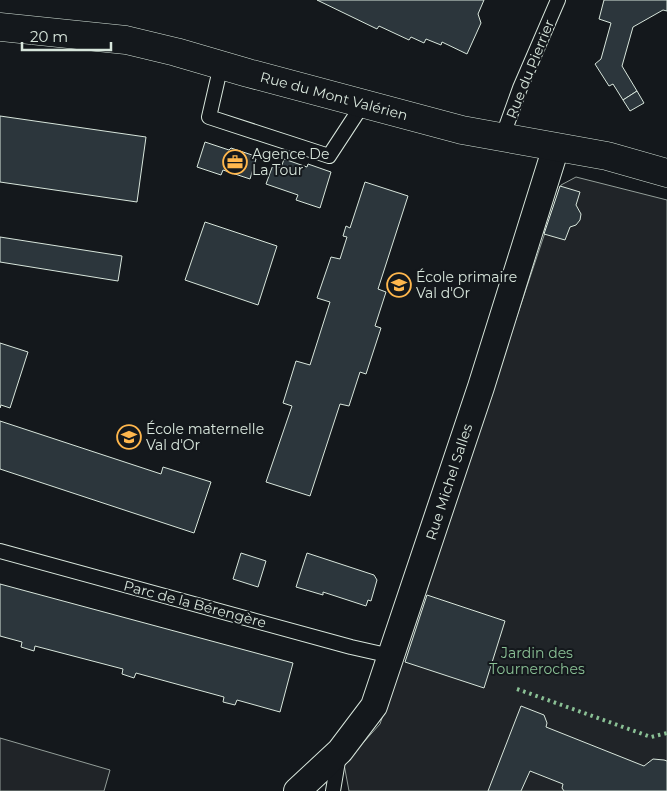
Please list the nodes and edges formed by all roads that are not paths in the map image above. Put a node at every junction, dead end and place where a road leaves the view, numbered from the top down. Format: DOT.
graph roads {
  1 [pos="558,0"];
  2 [pos="0,27"];
  3 [pos="221,65"];
  4 [pos="363,104"];
  5 [pos="502,138"];
  6 [pos="556,147"];
  7 [pos="667,173"];
  8 [pos="0,551"];
  9 [pos="391,656"];
  10 [pos="340,751"];
  11 [pos="297,791"];
  12 [pos="333,791"];
  1 -- 5 [label="lane, Rue du Pierrier"];
  2 -- 3 [label="main road, Rue du Mont Valérien"];
  3 -- 4 [label="main road, Rue du Mont Valérien"];
  3 -- 4 [label="lane"];
  4 -- 5 [label="main road, Rue du Mont Valérien"];
  5 -- 6 [label="main road, Rue du Mont Valérien"];
  6 -- 7 [label="main road, Rue du Mont Valérien"];
  6 -- 9 [label="street, Rue Michel Salles"];
  8 -- 9 [label="lane, Parc de la Bérengère"];
  9 -- 10 [label="street, Rue Michel Salles"];
  10 -- 11 [label="street, Rue Michel Salles"];
  10 -- 12 [label="lane"];
}
